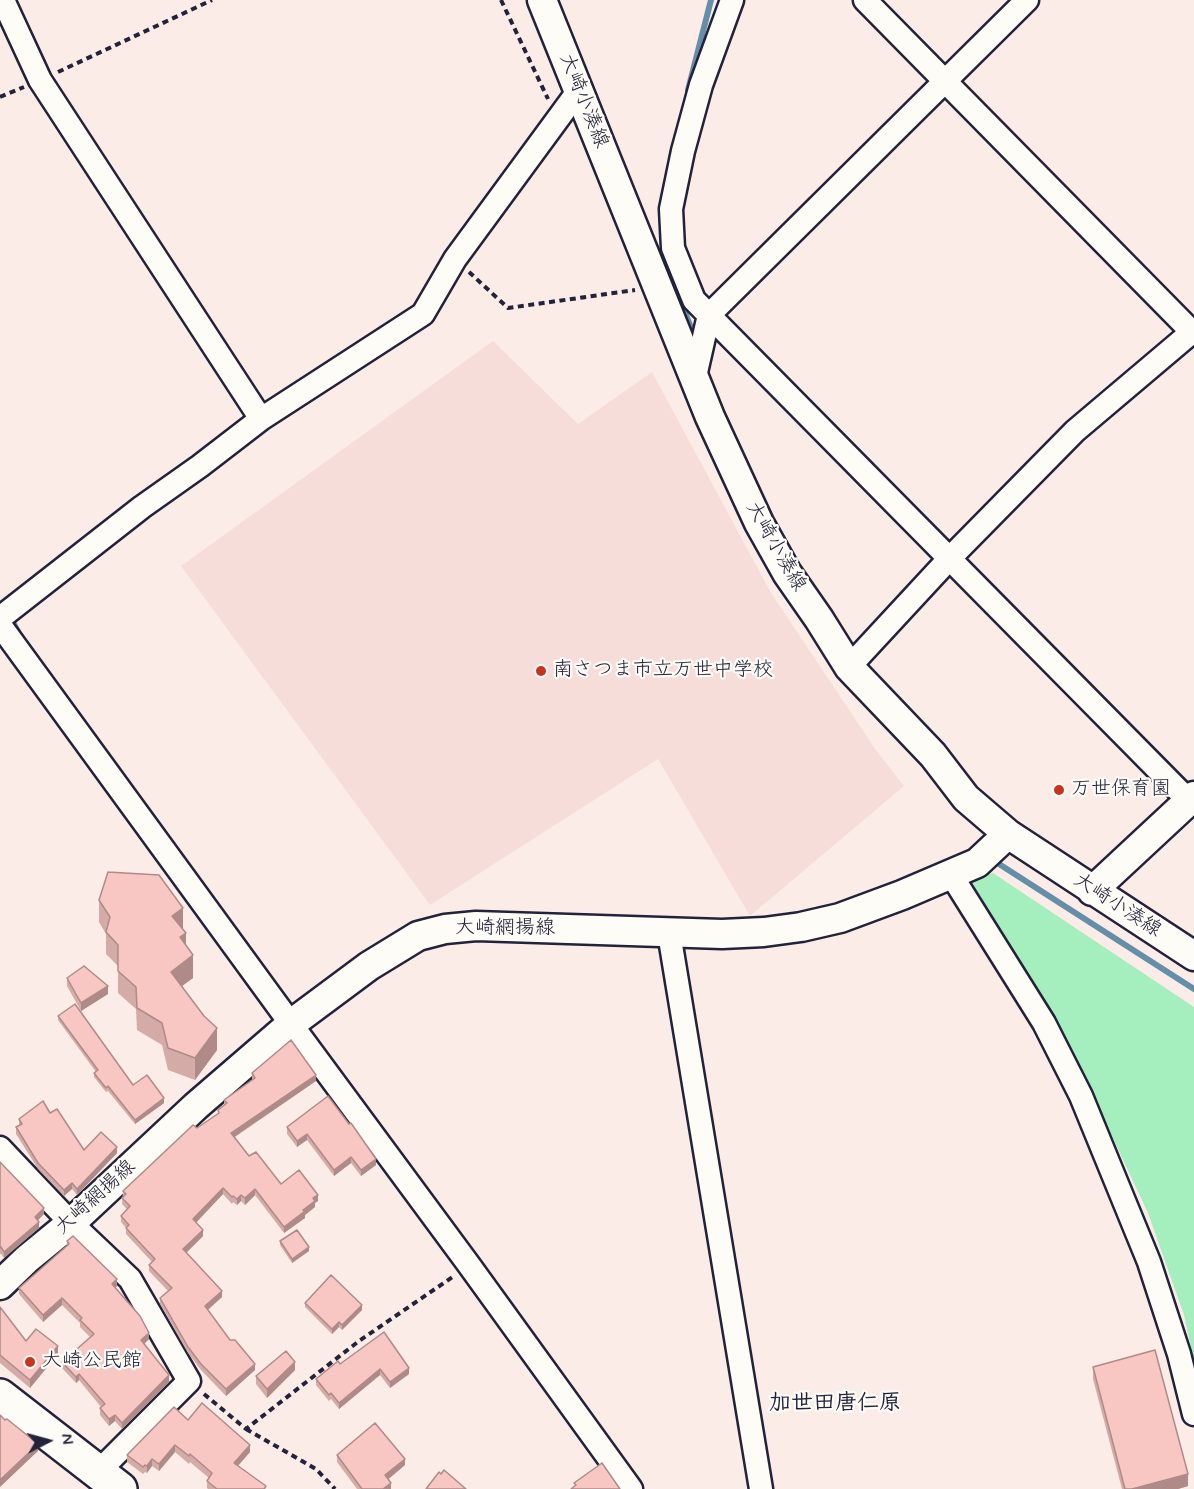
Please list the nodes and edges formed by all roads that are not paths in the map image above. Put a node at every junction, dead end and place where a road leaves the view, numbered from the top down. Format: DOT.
graph roads {
  1 [pos="3,0"];
  2 [pos="542,0"];
  3 [pos="732,0"];
  4 [pos="865,0"];
  5 [pos="1027,0"];
  6 [pos="945,81"];
  7 [pos="579,90"];
  8 [pos="709,315"];
  9 [pos="1193,333"];
  10 [pos="694,381"];
  11 [pos="261,419"];
  12 [pos="949,559"];
  13 [pos="3,618"];
  14 [pos="849,667"];
  15 [pos="1191,799"];
  16 [pos="1008,834"];
  17 [pos="950,873"];
  18 [pos="1092,891"];
  19 [pos="669,933"];
  20 [pos="1194,956"];
  21 [pos="291,1024"];
  22 [pos="0,1148"];
  23 [pos="71,1223"];
  24 [pos="0,1285"];
  25 [pos="0,1396"];
  26 [pos="1194,1414"];
  27 [pos="108,1481"];
  28 [pos="631,1489"];
  29 [pos="761,1489"];
  1 -- 11 [label="street"];
  2 -- 7 [label="street, 大崎小湊線"];
  3 -- 8 [label="street"];
  4 -- 6 [label="street"];
  5 -- 6 [label="street"];
  6 -- 8 [label="street"];
  6 -- 9 [label="street"];
  7 -- 10 [label="street, 大崎小湊線"];
  7 -- 11 [label="street"];
  8 -- 10 [label="street"];
  8 -- 12 [label="street"];
  9 -- 12 [label="street"];
  10 -- 14 [label="street, 大崎小湊線"];
  11 -- 13 [label="street"];
  12 -- 14 [label="street"];
  12 -- 15 [label="street"];
  13 -- 21 [label="street"];
  14 -- 16 [label="street, 大崎小湊線"];
  15 -- 18 [label="street"];
  16 -- 17 [label="street, 大崎網揚線"];
  16 -- 18 [label="street, 大崎小湊線"];
  17 -- 19 [label="street, 大崎網揚線"];
  17 -- 26 [label="street"];
  18 -- 20 [label="street, 大崎小湊線"];
  19 -- 21 [label="street, 大崎網揚線"];
  19 -- 29 [label="street"];
  21 -- 23 [label="street, 大崎網揚線"];
  21 -- 28 [label="street"];
  22 -- 23 [label="street"];
  23 -- 24 [label="street, 大崎網揚線"];
  23 -- 27 [label="street"];
  25 -- 27 [label="highway"];
}
